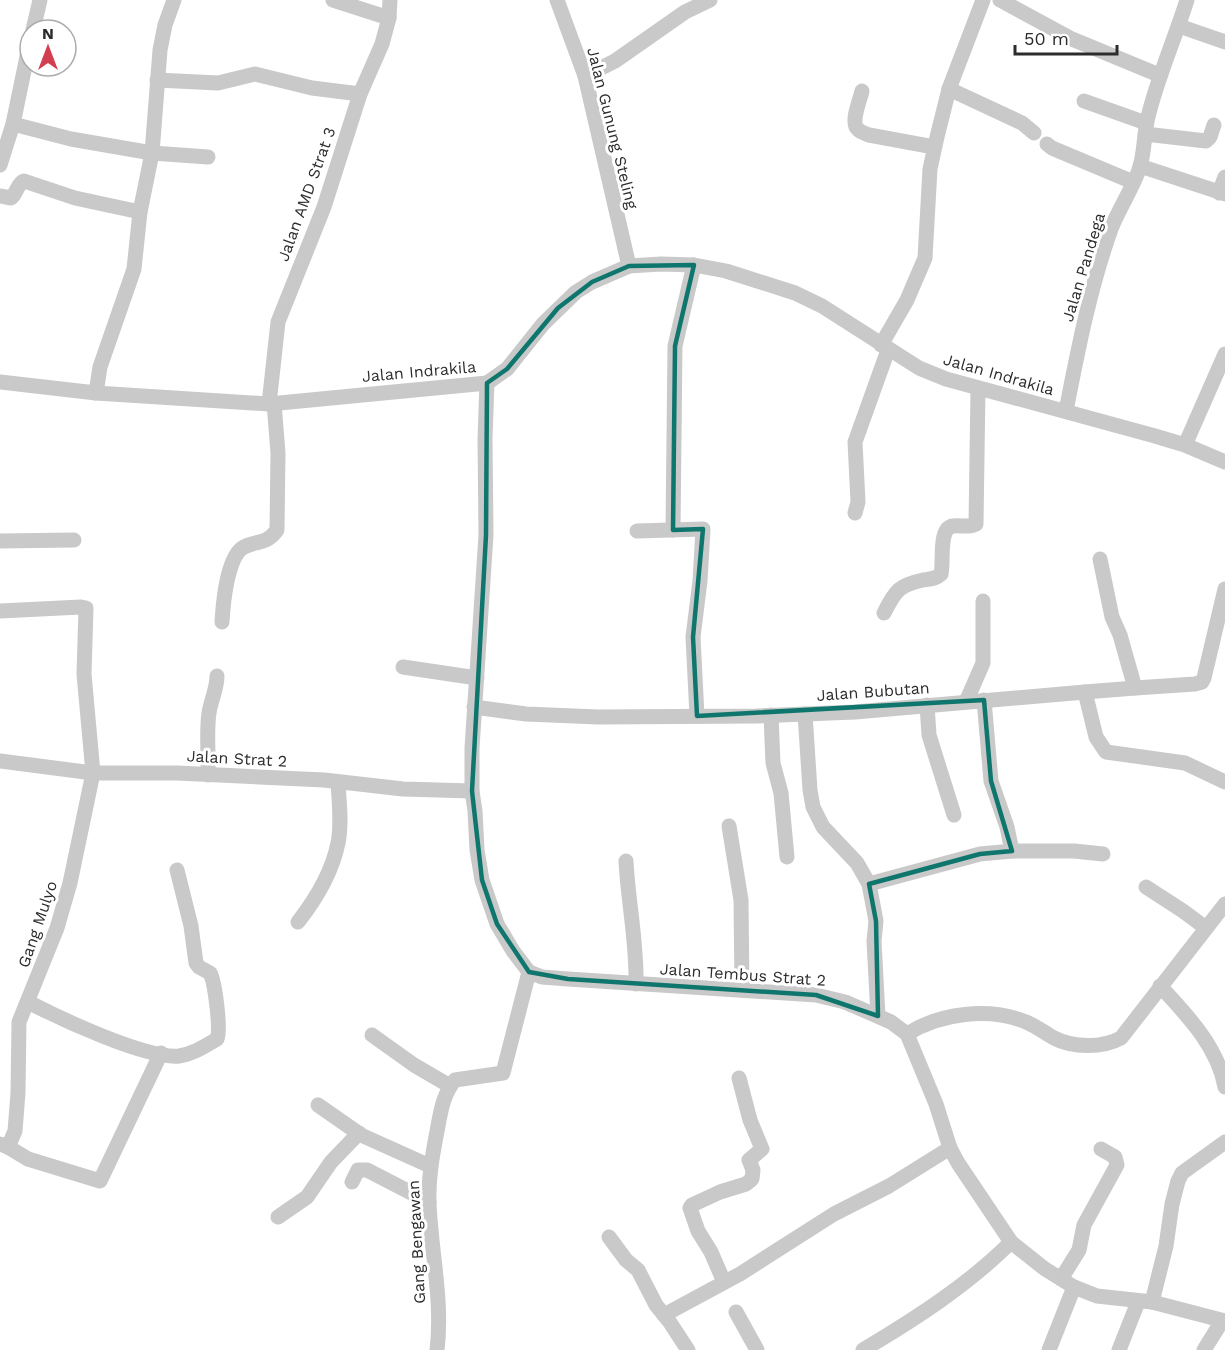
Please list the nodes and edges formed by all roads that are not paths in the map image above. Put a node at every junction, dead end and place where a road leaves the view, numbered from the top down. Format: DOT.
graph roads {
  1 [pos="40,0"];
  2 [pos="174,0"];
  3 [pos="333,0"];
  4 [pos="390,0"];
  5 [pos="557,0"];
  6 [pos="710,0"];
  7 [pos="983,0"];
  8 [pos="1000,0"];
  9 [pos="1186,0"];
  10 [pos="36,18"];
  11 [pos="389,18"];
  12 [pos="1179,26"];
  13 [pos="1225,42"];
  14 [pos="1159,75"];
  15 [pos="585,76"];
  16 [pos="23,78"];
  17 [pos="157,80"];
  18 [pos="949,89"];
  19 [pos="862,91"];
  20 [pos="360,94"];
  21 [pos="1084,101"];
  22 [pos="13,124"];
  23 [pos="1214,125"];
  24 [pos="1146,129"];
  25 [pos="1034,133"];
  26 [pos="1047,144"];
  27 [pos="934,147"];
  28 [pos="152,153"];
  29 [pos="208,157"];
  30 [pos="0,165"];
  31 [pos="1140,166"];
  32 [pos="1225,177"];
  33 [pos="1133,182"];
  34 [pos="1222,193"];
  35 [pos="0,196"];
  36 [pos="140,212"];
  37 [pos="694,265"];
  38 [pos="629,266"];
  39 [pos="885,348"];
  40 [pos="1225,354"];
  41 [pos="0,382"];
  42 [pos="487,383"];
  43 [pos="978,389"];
  44 [pos="96,393"];
  45 [pos="272,403"];
  46 [pos="1066,411"];
  47 [pos="1185,445"];
  48 [pos="1225,462"];
  49 [pos="855,513"];
  50 [pos="673,530"];
  51 [pos="637,531"];
  52 [pos="74,540"];
  53 [pos="0,541"];
  54 [pos="1100,559"];
  55 [pos="1225,589"];
  56 [pos="983,601"];
  57 [pos="0,611"];
  58 [pos="884,613"];
  59 [pos="222,622"];
  60 [pos="403,667"];
  61 [pos="217,676"];
  62 [pos="477,678"];
  63 [pos="1135,688"];
  64 [pos="1085,692"];
  65 [pos="984,700"];
  66 [pos="966,702"];
  67 [pos="927,705"];
  68 [pos="474,707"];
  69 [pos="805,714"];
  70 [pos="697,716"];
  71 [pos="771,716"];
  72 [pos="0,761"];
  73 [pos="93,772"];
  74 [pos="208,776"];
  75 [pos="1225,782"];
  76 [pos="338,783"];
  77 [pos="472,791"];
  78 [pos="954,815"];
  79 [pos="729,826"];
  80 [pos="1012,851"];
  81 [pos="1103,854"];
  82 [pos="787,857"];
  83 [pos="626,861"];
  84 [pos="177,870"];
  85 [pos="869,884"];
  86 [pos="1146,887"];
  87 [pos="1225,904"];
  88 [pos="298,922"];
  89 [pos="1206,928"];
  90 [pos="529,972"];
  91 [pos="636,984"];
  92 [pos="1160,986"];
  93 [pos="742,990"];
  94 [pos="28,1002"];
  95 [pos="878,1016"];
  96 [pos="907,1034"];
  97 [pos="372,1035"];
  98 [pos="161,1053"];
  99 [pos="739,1078"];
  100 [pos="1225,1087"];
  101 [pos="448,1092"];
  102 [pos="318,1105"];
  103 [pos="359,1133"];
  104 [pos="1225,1142"];
  105 [pos="4,1146"];
  106 [pos="950,1148"];
  107 [pos="1101,1149"];
  108 [pos="430,1166"];
  109 [pos="352,1182"];
  110 [pos="429,1202"];
  111 [pos="278,1217"];
  112 [pos="609,1237"];
  113 [pos="1011,1242"];
  114 [pos="724,1282"];
  115 [pos="1067,1283"];
  116 [pos="1145,1302"];
  117 [pos="736,1312"];
  118 [pos="664,1315"];
  119 [pos="1224,1321"];
  120 [pos="868,1349"];
  121 [pos="437,1350"];
  122 [pos="687,1350"];
  123 [pos="757,1350"];
  124 [pos="1049,1350"];
  125 [pos="1119,1350"];
  126 [pos="1204,1350"];
  1 -- 10 [label="street"];
  2 -- 17 [label="street"];
  3 -- 11 [label="street"];
  4 -- 11 [label="street, Jalan AMD Strat 3"];
  5 -- 15 [label="street, Jalan Gunung Steling"];
  6 -- 15 [label="street"];
  7 -- 18 [label="street"];
  8 -- 14 [label="street"];
  9 -- 12 [label="street, Jalan Pandega"];
  11 -- 20 [label="street, Jalan AMD Strat 3"];
  12 -- 13 [label="street"];
  12 -- 14 [label="street, Jalan Pandega"];
  14 -- 24 [label="street, Jalan Pandega"];
  15 -- 38 [label="street, Jalan Gunung Steling"];
  16 -- 22 [label="street"];
  17 -- 20 [label="street"];
  17 -- 28 [label="street"];
  18 -- 25 [label="street"];
  18 -- 27 [label="street"];
  19 -- 27 [label="street"];
  20 -- 45 [label="street, Jalan AMD Strat 3"];
  21 -- 24 [label="street"];
  22 -- 28 [label="street"];
  22 -- 30 [label="street"];
  23 -- 24 [label="street"];
  24 -- 31 [label="street, Jalan Pandega"];
  26 -- 33 [label="street"];
  27 -- 39 [label="street"];
  28 -- 29 [label="street"];
  28 -- 36 [label="street"];
  31 -- 33 [label="street, Jalan Pandega"];
  31 -- 34 [label="street"];
  32 -- 34 [label="street"];
  33 -- 46 [label="street, Jalan Pandega"];
  35 -- 36 [label="street"];
  36 -- 44 [label="street"];
  37 -- 38 [label="street, Jalan Indrakila"];
  37 -- 39 [label="street, Jalan Indrakila"];
  37 -- 50 [label="street"];
  38 -- 42 [label="street, Jalan Indrakila"];
  39 -- 43 [label="street, Jalan Indrakila"];
  39 -- 49 [label="street"];
  40 -- 47 [label="street"];
  41 -- 44 [label="street, Jalan Indrakila"];
  42 -- 45 [label="street, Jalan Indrakila"];
  42 -- 62 [label="street"];
  43 -- 46 [label="street, Jalan Indrakila"];
  43 -- 58 [label="street"];
  44 -- 45 [label="street, Jalan Indrakila"];
  45 -- 59 [label="street, Jalan AMD Strat 3"];
  46 -- 47 [label="street, Jalan Indrakila"];
  47 -- 48 [label="street, Jalan Indrakila"];
  50 -- 51 [label="street"];
  50 -- 70 [label="street"];
  52 -- 53 [label="street"];
  54 -- 63 [label="street"];
  55 -- 63 [label="street, Jalan Bubutan"];
  56 -- 66 [label="street"];
  57 -- 73 [label="street, Gang Mulyo"];
  60 -- 62 [label="street"];
  61 -- 74 [label="street"];
  62 -- 68 [label="street"];
  63 -- 64 [label="street, Jalan Bubutan"];
  64 -- 65 [label="street, Jalan Bubutan"];
  64 -- 75 [label="street"];
  65 -- 66 [label="street, Jalan Bubutan"];
  65 -- 80 [label="street"];
  66 -- 67 [label="street, Jalan Bubutan"];
  67 -- 69 [label="street, Jalan Bubutan"];
  67 -- 78 [label="street"];
  68 -- 70 [label="street, Jalan Bubutan"];
  68 -- 77 [label="street"];
  69 -- 71 [label="street, Jalan Bubutan"];
  69 -- 85 [label="street"];
  70 -- 71 [label="street, Jalan Bubutan"];
  71 -- 82 [label="street"];
  72 -- 73 [label="street, Jalan Strat 2"];
  73 -- 74 [label="street, Jalan Strat 2"];
  73 -- 94 [label="street, Gang Mulyo"];
  74 -- 76 [label="street, Jalan Strat 2"];
  76 -- 77 [label="street, Jalan Strat 2"];
  76 -- 88 [label="street"];
  77 -- 90 [label="street"];
  79 -- 93 [label="street"];
  80 -- 81 [label="street"];
  80 -- 85 [label="street"];
  83 -- 91 [label="street"];
  84 -- 98 [label="street"];
  85 -- 95 [label="street"];
  86 -- 89 [label="street"];
  87 -- 89 [label="street"];
  89 -- 92 [label="street"];
  90 -- 91 [label="street, Jalan Tembus Strat 2"];
  90 -- 101 [label="street"];
  91 -- 93 [label="street, Jalan Tembus Strat 2"];
  92 -- 96 [label="street"];
  92 -- 100 [label="street"];
  93 -- 95 [label="street, Jalan Tembus Strat 2"];
  94 -- 98 [label="street"];
  94 -- 105 [label="street, Gang Mulyo"];
  95 -- 96 [label="street, Jalan Tembus Strat 2"];
  96 -- 106 [label="street"];
  97 -- 101 [label="street"];
  98 -- 105 [label="street"];
  99 -- 114 [label="street"];
  101 -- 108 [label="street, Gang Bengawan"];
  102 -- 103 [label="street"];
  103 -- 108 [label="street"];
  103 -- 111 [label="street"];
  104 -- 116 [label="street"];
  106 -- 113 [label="street"];
  106 -- 114 [label="street"];
  107 -- 115 [label="street"];
  108 -- 110 [label="street, Gang Bengawan"];
  109 -- 110 [label="street"];
  110 -- 121 [label="street, Gang Bengawan"];
  112 -- 118 [label="street"];
  113 -- 115 [label="street"];
  113 -- 120 [label="street"];
  114 -- 118 [label="street"];
  115 -- 116 [label="street"];
  115 -- 124 [label="street"];
  116 -- 119 [label="street"];
  116 -- 125 [label="street"];
  117 -- 123 [label="street"];
  118 -- 122 [label="street"];
  119 -- 126 [label="street"];
}
